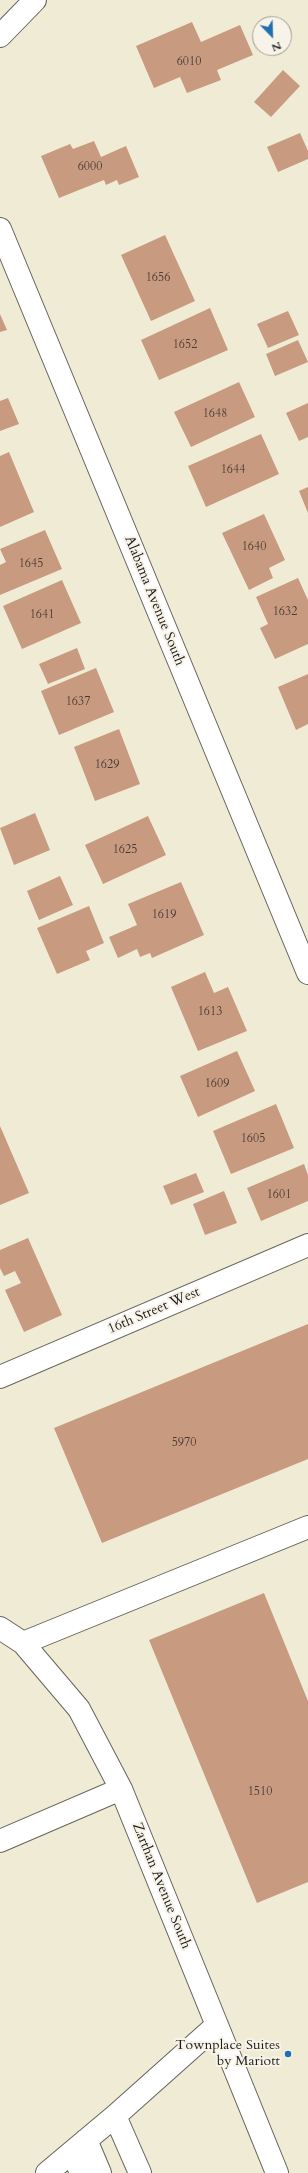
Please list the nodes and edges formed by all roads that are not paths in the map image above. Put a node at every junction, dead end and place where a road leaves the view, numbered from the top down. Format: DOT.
graph roads {
  1 [pos="35,0"];
  2 [pos="0,36"];
  3 [pos="0,229"];
  4 [pos="308,973"];
  5 [pos="308,1245"];
  6 [pos="0,1378"];
  7 [pos="308,1527"];
  8 [pos="0,1628"];
  9 [pos="24,1643"];
  10 [pos="121,1788"];
  11 [pos="0,1841"];
  12 [pos="217,2025"];
  13 [pos="115,2116"];
  14 [pos="64,2161"];
  15 [pos="81,2173"];
  16 [pos="100,2173"];
  17 [pos="140,2173"];
  18 [pos="277,2173"];
  1 -- 2 [label="street"];
  3 -- 4 [label="street, Alabama Avenue South"];
  5 -- 6 [label="street, 16th Street West"];
  7 -- 9 [label="street"];
  8 -- 9 [label="street, Zarthan Avenue South"];
  9 -- 10 [label="street, Zarthan Avenue South"];
  10 -- 11 [label="street"];
  10 -- 12 [label="street, Zarthan Avenue South"];
  12 -- 13 [label="street"];
  12 -- 18 [label="street, Zarthan Avenue South"];
  13 -- 14 [label="street"];
  13 -- 17 [label="street"];
  14 -- 15 [label="street"];
  14 -- 16 [label="street"];
}
